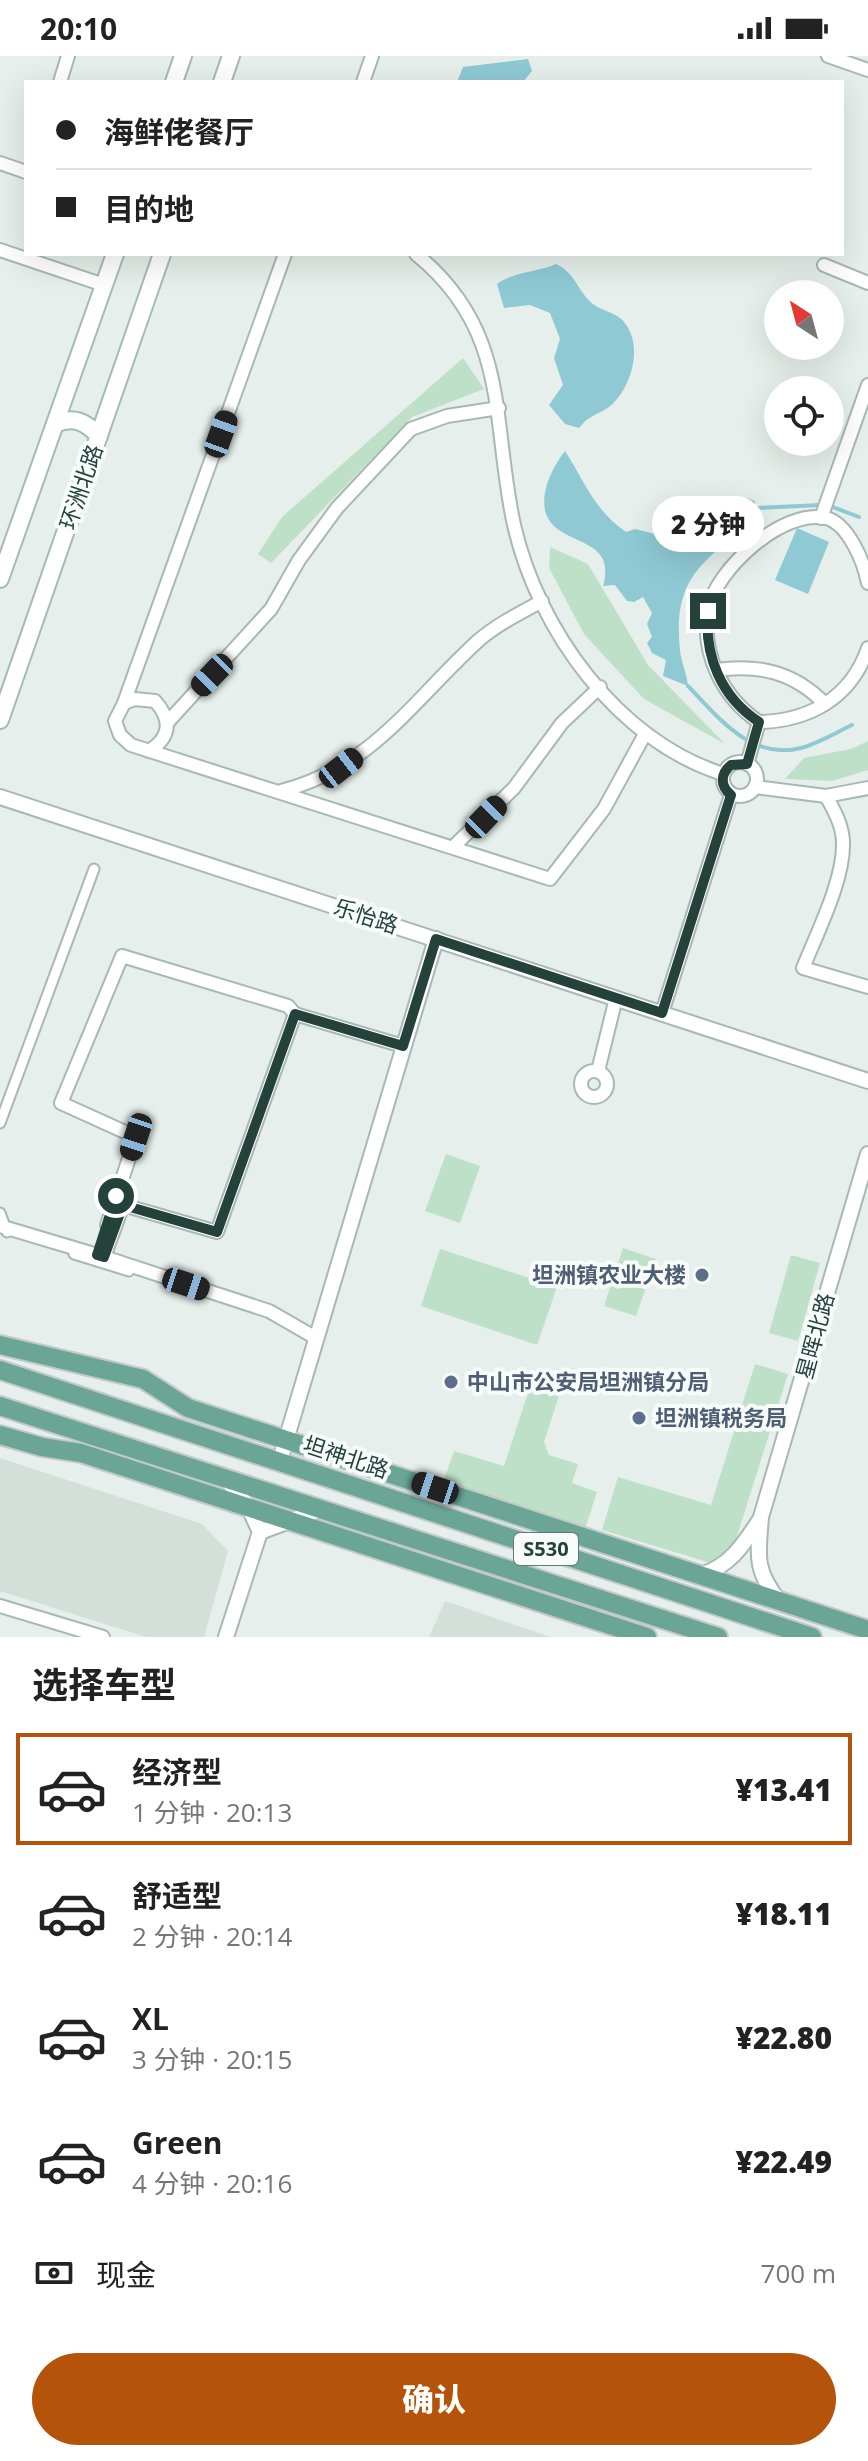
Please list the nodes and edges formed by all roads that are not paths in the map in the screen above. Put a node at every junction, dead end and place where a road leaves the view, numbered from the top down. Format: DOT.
graph roads {
  1 [pos="68,56"];
  2 [pos="183,56"];
  3 [pos="231,56"];
  4 [pos="372,56"];
  5 [pos="828,56"];
  6 [pos="868,70"];
  7 [pos="61,80"];
  8 [pos="175,80"];
  9 [pos="223,80"];
  10 [pos="364,80"];
  11 [pos="0,163"];
  12 [pos="24,171"];
  13 [pos="0,250"];
  14 [pos="114,256"];
  15 [pos="161,256"];
  16 [pos="284,256"];
  17 [pos="418,256"];
  18 [pos="824,265"];
  19 [pos="868,283"];
  20 [pos="104,285"];
  21 [pos="868,385"];
  22 [pos="499,408"];
  23 [pos="55,424"];
  24 [pos="99,436"];
  25 [pos="821,518"];
  26 [pos="0,579"];
  27 [pos="868,583"];
  28 [pos="542,601"];
  29 [pos="868,648"];
  30 [pos="716,670"];
  31 [pos="600,687"];
  32 [pos="124,703"];
  33 [pos="825,704"];
  34 [pos="0,720"];
  35 [pos="759,722"];
  36 [pos="167,723"];
  37 [pos="645,734"];
  38 [pos="149,751"];
  39 [pos="747,764"];
  40 [pos="723,774"];
  41 [pos="755,787"];
  42 [pos="868,788"];
  43 [pos="281,791"];
  44 [pos="731,795"];
  45 [pos="826,796"];
  46 [pos="0,797"];
  47 [pos="453,847"];
  48 [pos="94,869"];
  49 [pos="436,939"];
  50 [pos="868,987"];
  51 [pos="616,998"];
  52 [pos="662,1013"];
  53 [pos="295,1014"];
  54 [pos="403,1046"];
  55 [pos="598,1071"];
  56 [pos="868,1081"];
  57 [pos="0,1123"];
  58 [pos="868,1154"];
  59 [pos="0,1213"];
  60 [pos="3,1227"];
  61 [pos="100,1256"];
  62 [pos="272,1312"];
  63 [pos="316,1338"];
  64 [pos="0,1345"];
  65 [pos="0,1370"];
  66 [pos="0,1406"];
  67 [pos="0,1435"];
  68 [pos="285,1440"];
  69 [pos="280,1460"];
  70 [pos="227,1480"];
  71 [pos="248,1506"];
  72 [pos="319,1510"];
  73 [pos="761,1517"];
  74 [pos="291,1520"];
  75 [pos="260,1532"];
  76 [pos="701,1575"];
  77 [pos="661,1588"];
  78 [pos="779,1601"];
  79 [pos="0,1606"];
  80 [pos="674,1629"];
  81 [pos="868,1630"];
  82 [pos="103,1637"];
  83 [pos="226,1637"];
  84 [pos="647,1637"];
  85 [pos="718,1637"];
  86 [pos="812,1637"];
  1 -- 7 [label="street"];
  2 -- 8 [label="main road"];
  3 -- 9 [label="main road"];
  4 -- 10 [label="street"];
  5 -- 6 [label="street"];
  11 -- 12 [label="street"];
  13 -- 20 [label="street"];
  14 -- 20 [label="main road, 环洲北路"];
  15 -- 24 [label="main road, 环洲北路"];
  16 -- 32 [label="street"];
  17 -- 22 [label="street"];
  18 -- 19 [label="street"];
  20 -- 23 [label="main road, 环洲北路"];
  21 -- 25 [label="street"];
  22 -- 28 [label="street"];
  22 -- 36 [label="street"];
  23 -- 24 [label="main road"];
  23 -- 26 [label="main road, 环洲北路"];
  24 -- 34 [label="main road, 环洲北路"];
  25 -- 27 [label="street"];
  25 -- 30 [label="street"];
  28 -- 31 [label="street"];
  28 -- 43 [label="street"];
  29 -- 33 [label="street"];
  30 -- 33 [label="street"];
  30 -- 35 [label="street"];
  31 -- 37 [label="street"];
  31 -- 47 [label="street"];
  32 -- 36 [label="street"];
  32 -- 38 [label="street"];
  33 -- 35 [label="street"];
  35 -- 39 [label="street"];
  36 -- 38 [label="street"];
  37 -- 40 [label="street"];
  37 -- 47 [label="street"];
  38 -- 43 [label="street"];
  39 -- 40 [label="street"];
  39 -- 41 [label="street"];
  40 -- 44 [label="street"];
  41 -- 44 [label="street"];
  41 -- 45 [label="street"];
  42 -- 45 [label="street"];
  43 -- 47 [label="street"];
  44 -- 52 [label="street"];
  45 -- 50 [label="street"];
  46 -- 49 [label="street, 乐怡路"];
  48 -- 57 [label="street"];
  49 -- 51 [label="street, 乐怡路"];
  49 -- 54 [label="street"];
  51 -- 52 [label="street, 乐怡路"];
  51 -- 55 [label="street"];
  52 -- 56 [label="street, 乐怡路"];
  53 -- 54 [label="street"];
  53 -- 61 [label="street"];
  53 -- 61 [label="street"];
  54 -- 63 [label="street"];
  58 -- 73 [label="street, 星晖北路"];
  59 -- 60 [label="street"];
  60 -- 61 [label="street"];
  60 -- 62 [label="street"];
  61 -- 62 [label="street"];
  62 -- 63 [label="street"];
  63 -- 68 [label="street"];
  64 -- 68 [label="main road"];
  65 -- 69 [label="main road, 坦神北路 / S530"];
  66 -- 70 [label="main road, S530"];
  67 -- 71 [label="main road"];
  68 -- 69 [label="street"];
  68 -- 76 [label="main road"];
  69 -- 77 [label="main road, 坦神北路 / S530"];
  70 -- 71 [label="street"];
  70 -- 72 [label="main road, S530"];
  71 -- 74 [label="main road"];
  71 -- 75 [label="street"];
  72 -- 74 [label="street"];
  72 -- 80 [label="main road, S530"];
  73 -- 76 [label="street"];
  73 -- 78 [label="street"];
  74 -- 75 [label="street"];
  74 -- 84 [label="main road"];
  75 -- 83 [label="street"];
  76 -- 77 [label="main road"];
  76 -- 78 [label="main road"];
  77 -- 86 [label="main road, 坦神北路 / S530"];
  78 -- 81 [label="main road"];
  78 -- 86 [label="main road"];
  79 -- 82 [label="street"];
  80 -- 85 [label="main road, S530"];
}
